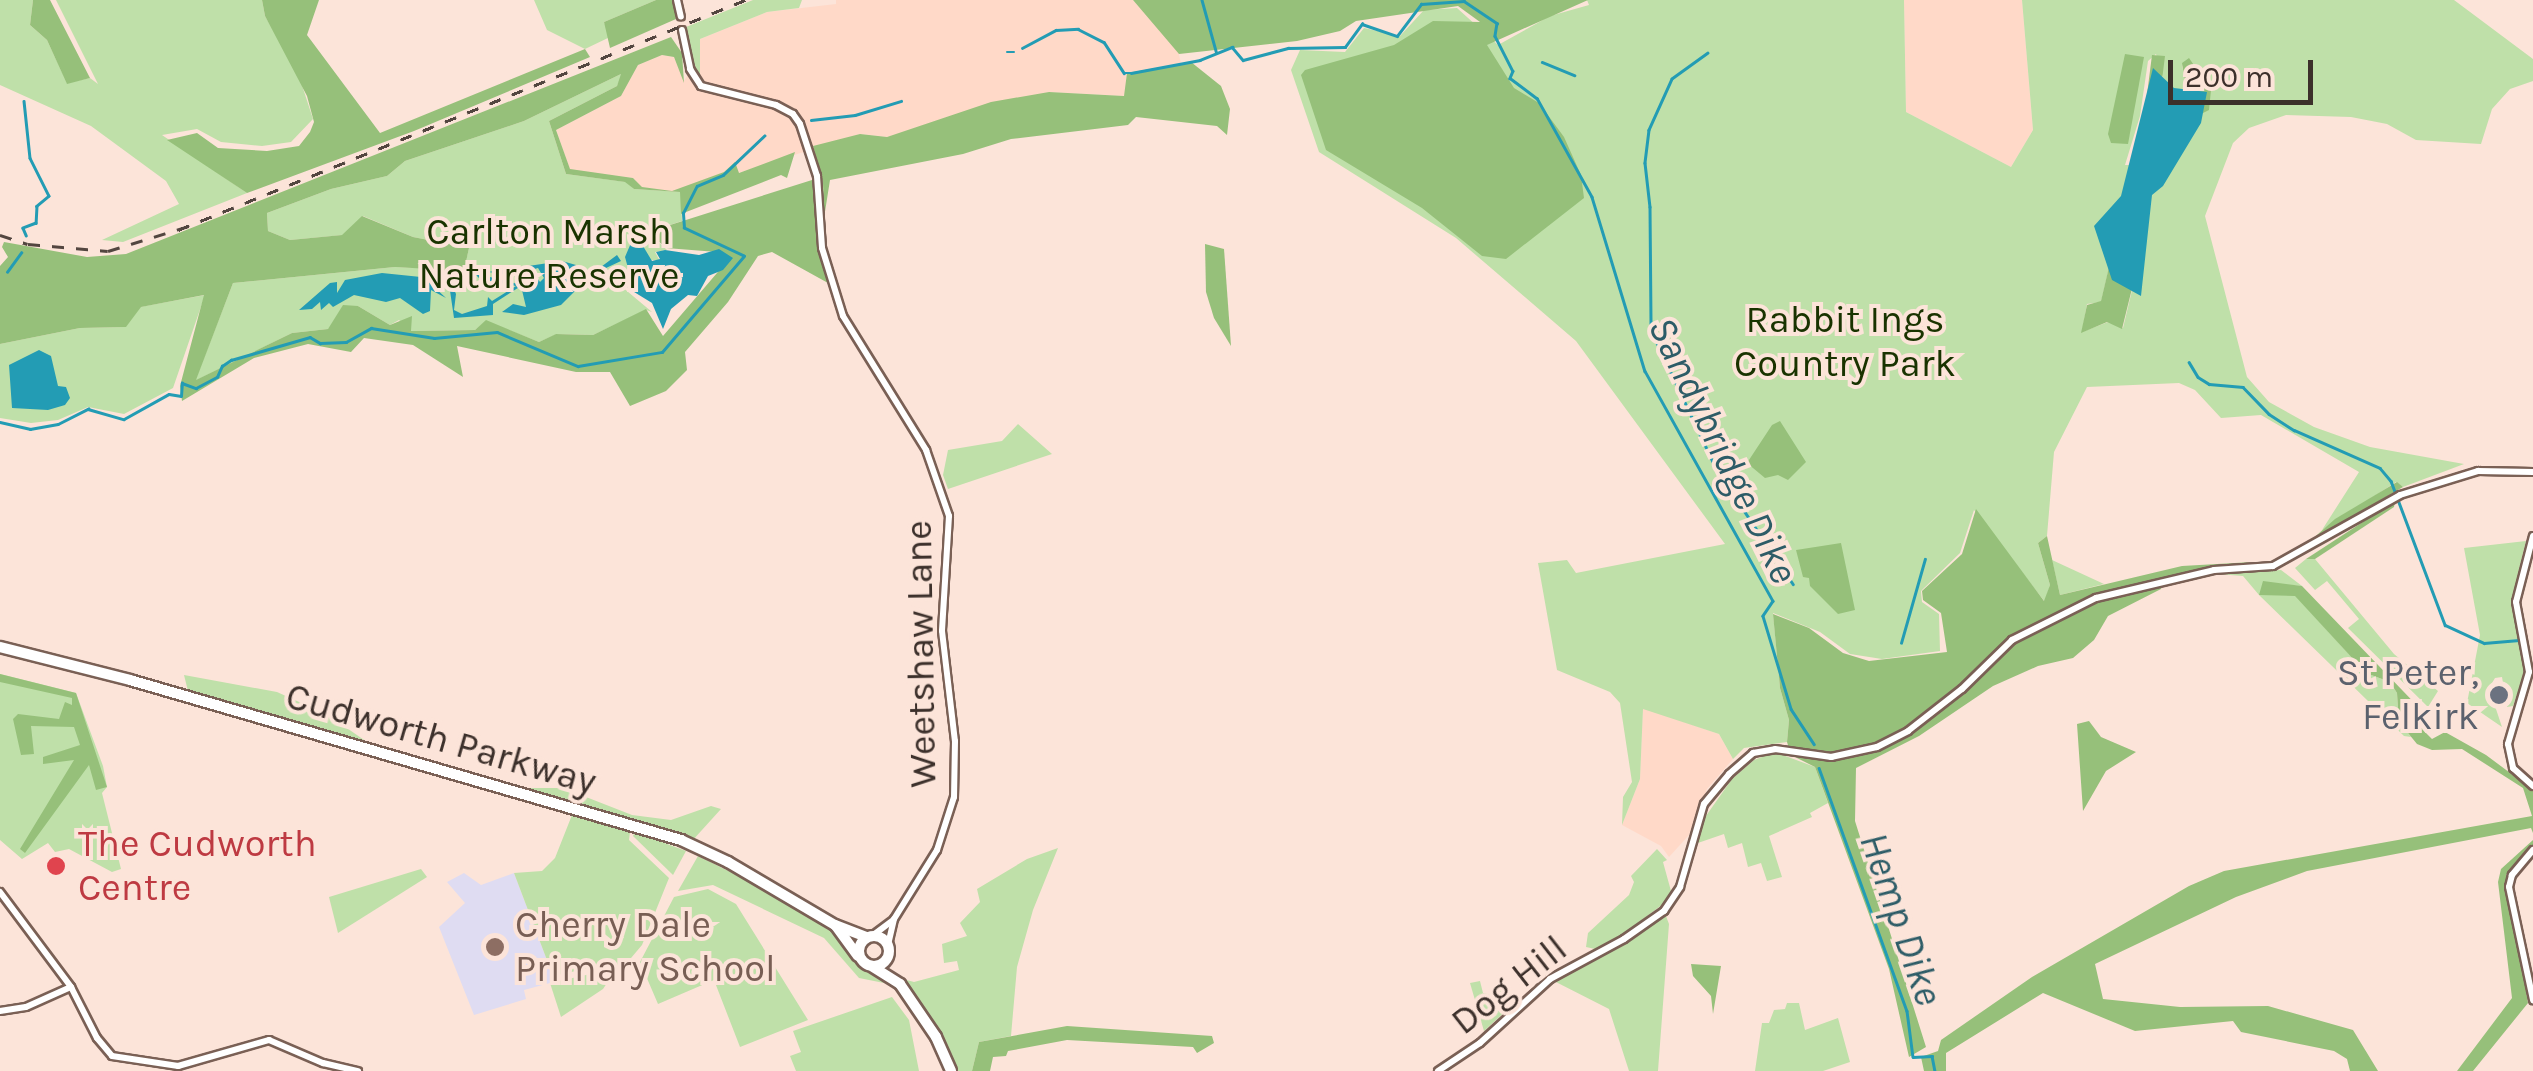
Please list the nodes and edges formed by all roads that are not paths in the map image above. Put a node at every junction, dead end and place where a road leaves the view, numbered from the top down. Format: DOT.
graph roads {
  1 [pos="677,0"];
  2 [pos="680,17"];
  3 [pos="682,30"];
  4 [pos="2533,472"];
  5 [pos="2533,536"];
  6 [pos="0,636"];
  7 [pos="0,647"];
  8 [pos="16,648"];
  9 [pos="2533,786"];
  10 [pos="2533,850"];
  11 [pos="0,892"];
  12 [pos="894,919"];
  13 [pos="836,925"];
  14 [pos="870,936"];
  15 [pos="888,949"];
  16 [pos="860,960"];
  17 [pos="873,967"];
  18 [pos="900,984"];
  19 [pos="70,987"];
  20 [pos="2533,1000"];
  21 [pos="0,1010"];
  22 [pos="358,1071"];
  23 [pos="950,1071"];
  24 [pos="1438,1071"];
  1 -- 2 [label="street"];
  3 -- 12 [label="street, Weetshaw Lane"];
  4 -- 24 [label="street, Dog Hill"];
  5 -- 9 [label="street"];
  6 -- 8 [label="highway, Cudworth Parkway"];
  7 -- 8 [label="highway, Cudworth Parkway"];
  8 -- 13 [label="highway, Cudworth Parkway"];
  10 -- 20 [label="street"];
  11 -- 19 [label="street"];
  12 -- 14 [label="street, Weetshaw Lane"];
  12 -- 15 [label="street, Weetshaw Lane"];
  13 -- 14 [label="highway, Cudworth Parkway"];
  13 -- 16 [label="highway, Cudworth Parkway"];
  14 -- 15 [label="highway, Cudworth Parkway"];
  14 -- 16 [label="highway"];
  15 -- 17 [label="highway"];
  15 -- 18 [label="highway, Cudworth Parkway"];
  16 -- 17 [label="highway, Cudworth Parkway"];
  17 -- 18 [label="highway, Cudworth Parkway"];
  18 -- 23 [label="highway, Cudworth Parkway"];
  19 -- 21 [label="street"];
  19 -- 22 [label="street"];
}
